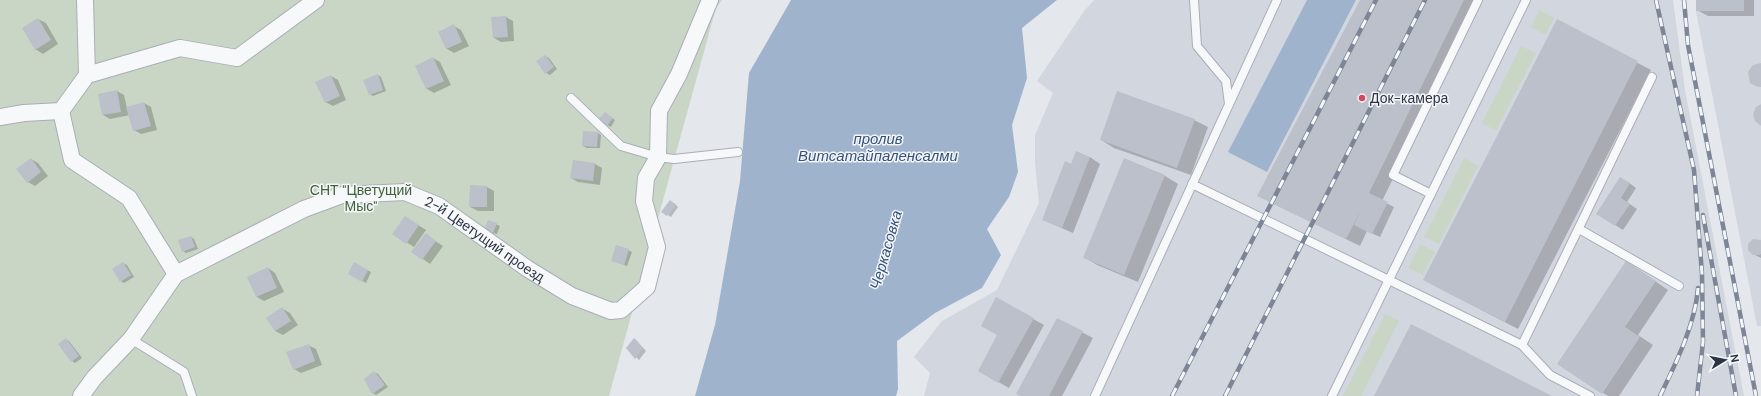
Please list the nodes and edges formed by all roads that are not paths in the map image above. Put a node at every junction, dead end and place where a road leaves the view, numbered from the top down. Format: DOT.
graph roads {
  1 [pos="86,0"];
  2 [pos="316,0"];
  3 [pos="710,0"];
  4 [pos="1194,0"];
  5 [pos="1277,0"];
  6 [pos="1478,0"];
  7 [pos="1526,0"];
  8 [pos="87,74"];
  9 [pos="1652,77"];
  10 [pos="571,98"];
  11 [pos="1229,106"];
  12 [pos="61,111"];
  13 [pos="0,117"];
  14 [pos="738,152"];
  15 [pos="658,157"];
  16 [pos="1192,184"];
  17 [pos="1432,194"];
  18 [pos="1579,229"];
  19 [pos="176,274"];
  20 [pos="1389,280"];
  21 [pos="1679,286"];
  22 [pos="131,339"];
  23 [pos="1522,345"];
  24 [pos="80,396"];
  25 [pos="192,396"];
  26 [pos="1095,396"];
  27 [pos="1332,396"];
  28 [pos="1590,396"];
  1 -- 8 [label="street"];
  2 -- 8 [label="street"];
  3 -- 15 [label="street, 2-й Цветущий проезд"];
  4 -- 11 [label="lane"];
  5 -- 11 [label="lane"];
  6 -- 17 [label="lane"];
  7 -- 17 [label="lane"];
  8 -- 12 [label="street"];
  9 -- 18 [label="lane"];
  10 -- 15 [label="lane"];
  11 -- 16 [label="lane"];
  12 -- 13 [label="street"];
  12 -- 19 [label="street"];
  14 -- 15 [label="lane"];
  15 -- 19 [label="street, 2-й Цветущий проезд"];
  16 -- 20 [label="lane"];
  16 -- 26 [label="lane"];
  17 -- 20 [label="lane"];
  18 -- 21 [label="lane"];
  18 -- 23 [label="lane"];
  19 -- 22 [label="street, 2-й Цветущий проезд"];
  20 -- 23 [label="lane"];
  20 -- 27 [label="lane"];
  22 -- 24 [label="street, 2-й Цветущий проезд"];
  22 -- 25 [label="lane"];
  23 -- 28 [label="lane"];
}
